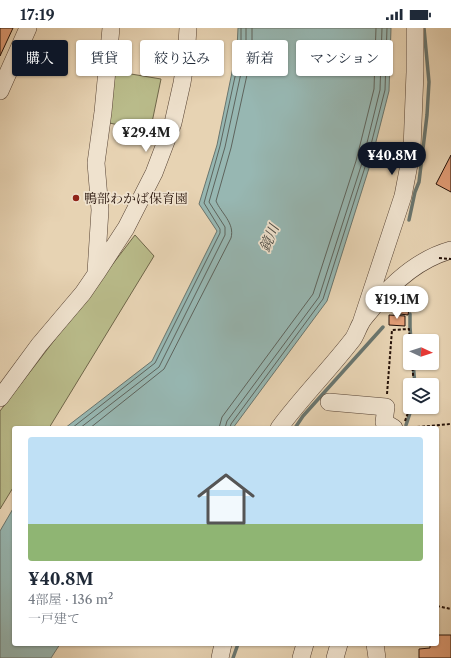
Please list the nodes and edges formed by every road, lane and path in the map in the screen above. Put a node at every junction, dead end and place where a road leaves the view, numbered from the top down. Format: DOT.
graph roads {
  1 [pos="28,28"];
  2 [pos="110,28"];
  3 [pos="188,28"];
  4 [pos="415,28"];
  5 [pos="0,91"];
  6 [pos="445,254"];
  7 [pos="451,258"];
  8 [pos="96,274"];
  9 [pos="361,323"];
  10 [pos="409,334"];
  11 [pos="0,398"];
  12 [pos="329,402"];
  13 [pos="386,407"];
  14 [pos="406,414"];
  15 [pos="400,424"];
  16 [pos="451,424"];
  17 [pos="280,426"];
  18 [pos="428,426"];
  19 [pos="439,606"];
  20 [pos="451,609"];
  21 [pos="223,646"];
  22 [pos="304,646"];
  23 [pos="338,646"];
  24 [pos="376,646"];
  25 [pos="220,658"];
  26 [pos="301,658"];
  27 [pos="335,658"];
  28 [pos="377,658"];
  1 -- 5 [label="street"];
  2 -- 8 [label="street"];
  3 -- 8 [label="street"];
  4 -- 9 [label="street"];
  6 -- 7 [label="path, bridge"];
  6 -- 9 [label="street"];
  8 -- 11 [label="street"];
  9 -- 17 [label="street"];
  10 -- 13 [label="path"];
  12 -- 13 [label="street"];
  13 -- 15 [label="street"];
  14 -- 15 [label="path"];
  16 -- 18 [label="path"];
  19 -- 20 [label="path"];
  21 -- 25 [label="street"];
  22 -- 26 [label="street"];
  23 -- 27 [label="street"];
  24 -- 28 [label="street"];
}
